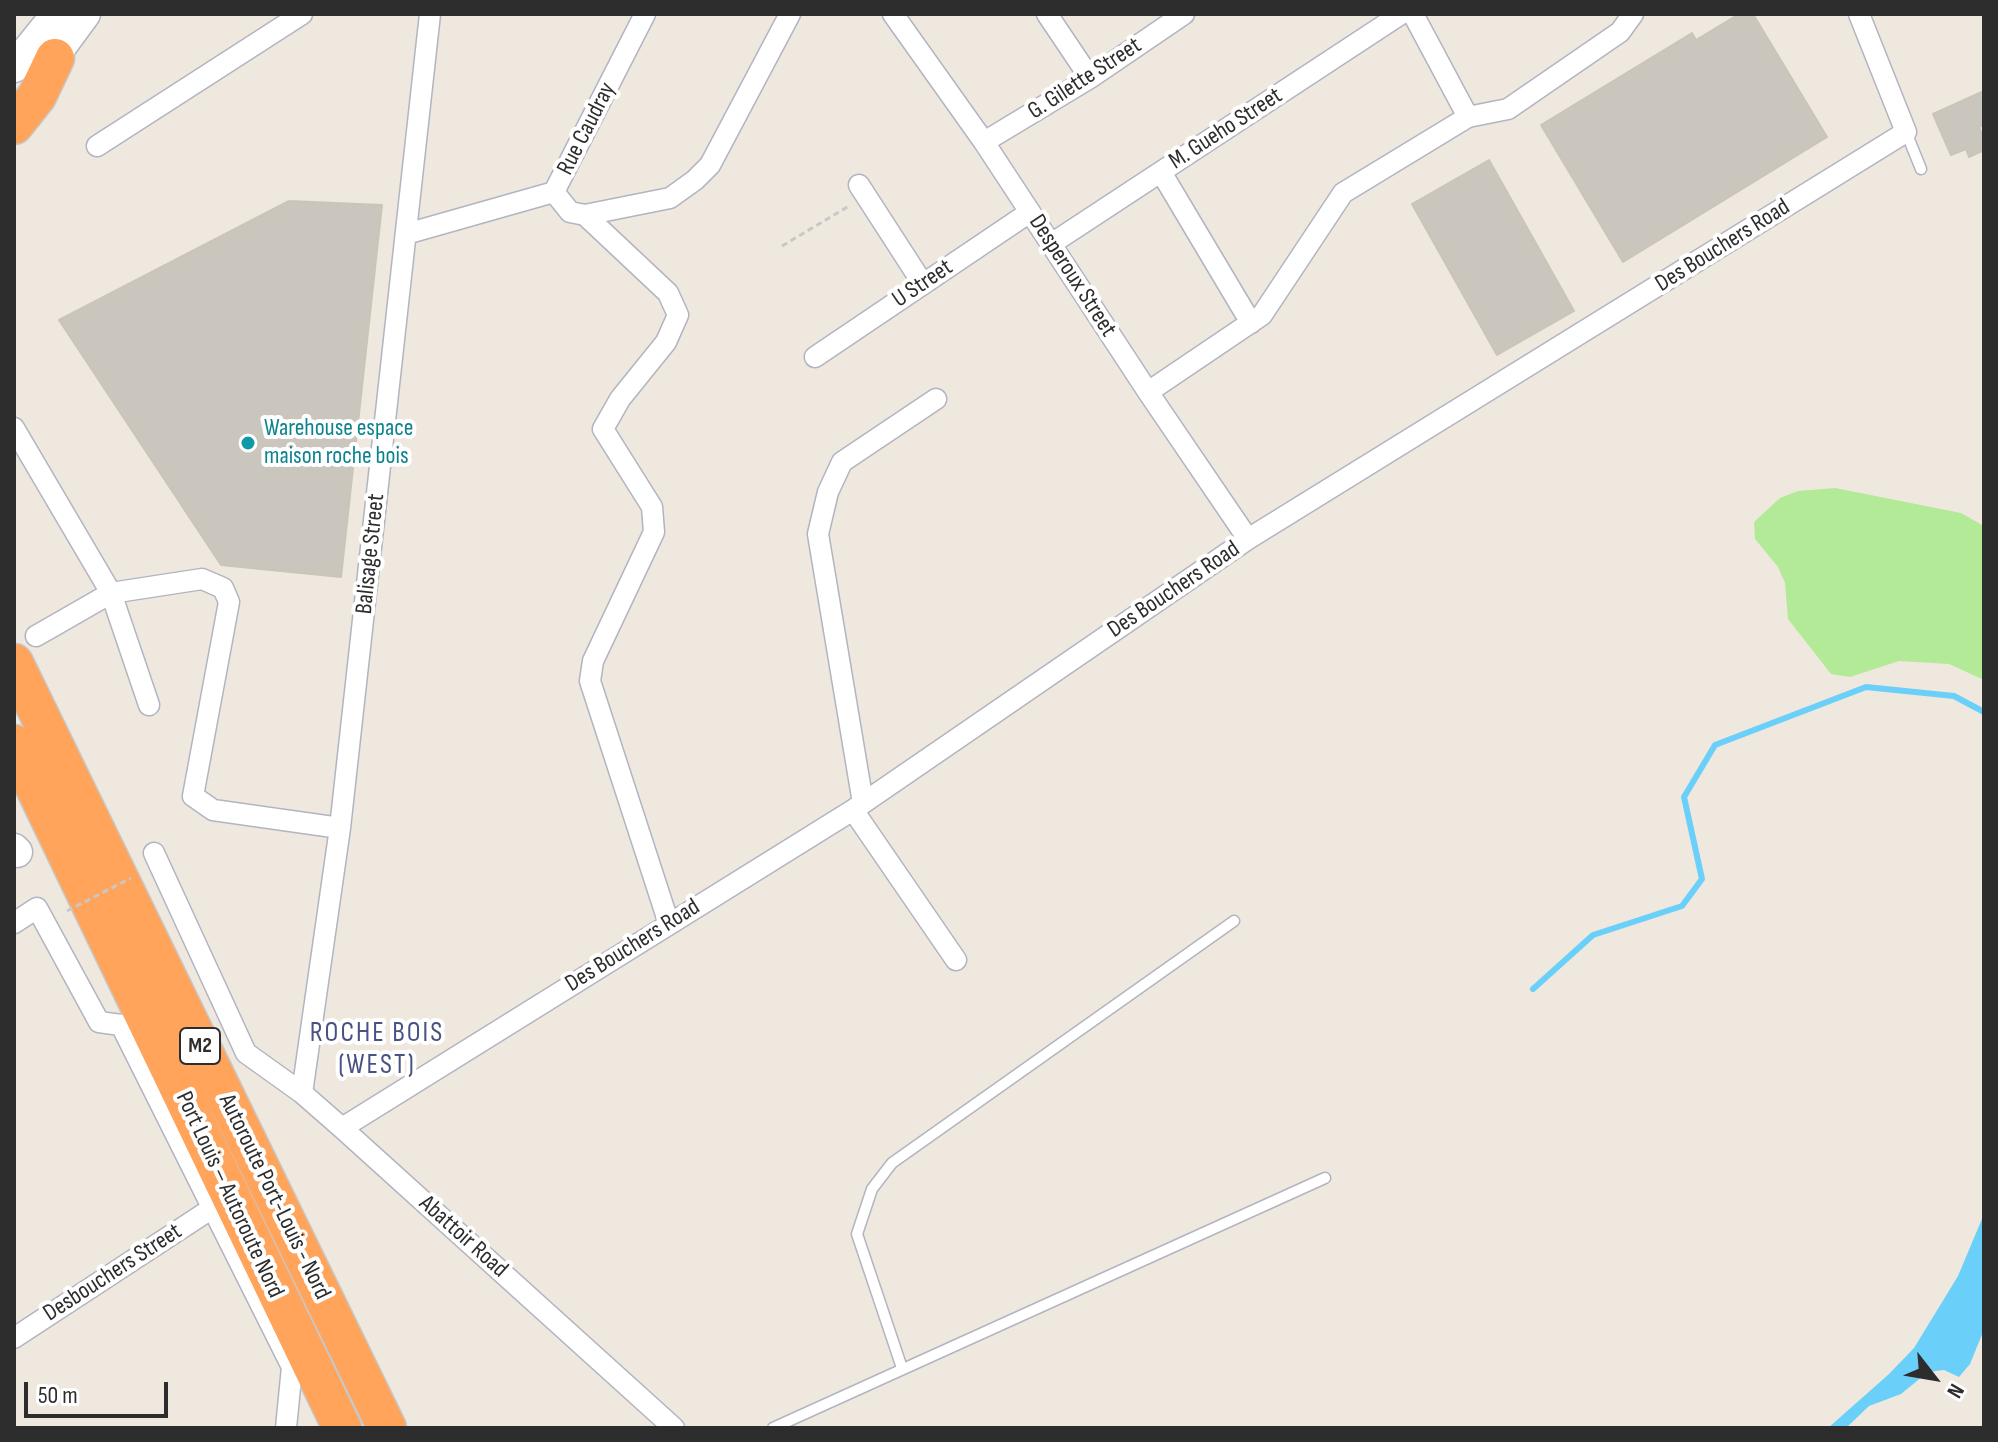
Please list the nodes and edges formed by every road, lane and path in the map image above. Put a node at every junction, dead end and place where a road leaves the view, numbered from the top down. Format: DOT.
graph roads {
  1 [pos="57,14"];
  2 [pos="85,14"];
  3 [pos="302,14"];
  4 [pos="430,14"];
  5 [pos="645,14"];
  6 [pos="790,14"];
  7 [pos="893,14"];
  8 [pos="1047,14"];
  9 [pos="1184,14"];
  10 [pos="1401,14"];
  11 [pos="1413,14"];
  12 [pos="1633,14"];
  13 [pos="1859,14"];
  14 [pos="55,58"];
  15 [pos="14,67"];
  16 [pos="1090,78"];
  17 [pos="14,105"];
  18 [pos="1468,117"];
  19 [pos="14,125"];
  20 [pos="1906,132"];
  21 [pos="984,142"];
  22 [pos="97,146"];
  23 [pos="1921,169"];
  24 [pos="1161,172"];
  25 [pos="862,190"];
  26 [pos="554,192"];
  27 [pos="1030,212"];
  28 [pos="585,215"];
  29 [pos="406,234"];
  30 [pos="1051,244"];
  31 [pos="782,246"];
  32 [pos="923,284"];
  33 [pos="1251,323"];
  34 [pos="815,357"];
  35 [pos="1148,392"];
  36 [pos="936,399"];
  37 [pos="14,428"];
  38 [pos="1248,539"];
  39 [pos="111,593"];
  40 [pos="25,650"];
  41 [pos="149,705"];
  42 [pos="14,744"];
  43 [pos="858,807"];
  44 [pos="340,828"];
  45 [pos="154,853"];
  46 [pos="131,878"];
  47 [pos="67,911"];
  48 [pos="1234,921"];
  49 [pos="14,923"];
  50 [pos="669,924"];
  51 [pos="956,960"];
  52 [pos="302,1093"];
  53 [pos="342,1128"];
  54 [pos="1325,1178"];
  55 [pos="211,1209"];
  56 [pos="14,1338"];
  57 [pos="902,1368"];
  58 [pos="286,1428"];
  59 [pos="342,1428"];
  60 [pos="387,1428"];
  61 [pos="674,1428"];
  62 [pos="773,1428"];
  1 -- 15 [label="main road"];
  2 -- 14 [label="main road"];
  3 -- 22 [label="street"];
  4 -- 29 [label="street, Balisage Street"];
  5 -- 26 [label="street, Rue Caudray"];
  6 -- 28 [label="street"];
  7 -- 21 [label="street, Desperoux Street"];
  8 -- 16 [label="street"];
  9 -- 16 [label="street, G. Gilette Street"];
  10 -- 24 [label="street, M. Gueho Street"];
  11 -- 18 [label="street"];
  12 -- 18 [label="street"];
  13 -- 20 [label="street"];
  14 -- 17 [label="main road"];
  14 -- 19 [label="highway"];
  16 -- 21 [label="street, G. Gilette Street"];
  18 -- 33 [label="street"];
  20 -- 23 [label="lane"];
  20 -- 38 [label="street, Des Bouchers Road"];
  21 -- 27 [label="street, Desperoux Street"];
  24 -- 30 [label="street, M. Gueho Street"];
  24 -- 33 [label="street"];
  25 -- 31 [label="path"];
  25 -- 32 [label="street"];
  26 -- 28 [label="street"];
  26 -- 29 [label="street, Rue Caudray"];
  27 -- 30 [label="street, Desperoux Street"];
  27 -- 32 [label="street, U Street"];
  28 -- 50 [label="street"];
  29 -- 44 [label="street, Balisage Street"];
  30 -- 35 [label="street, Desperoux Street"];
  32 -- 34 [label="street, U Street"];
  33 -- 35 [label="street"];
  35 -- 38 [label="street, Desperoux Street"];
  36 -- 43 [label="street"];
  37 -- 39 [label="street"];
  38 -- 43 [label="street, Des Bouchers Road"];
  39 -- 40 [label="street"];
  39 -- 41 [label="street"];
  39 -- 44 [label="street"];
  40 -- 60 [label="highway, Autoroute Port-Louis - Nord / M2"];
  42 -- 59 [label="highway, Port Louis – Autoroute Nord / M2"];
  43 -- 50 [label="street, Des Bouchers Road"];
  43 -- 51 [label="street"];
  44 -- 52 [label="street, Balisage Street"];
  45 -- 52 [label="street, Abattoir Road"];
  46 -- 47 [label="path, bridge"];
  48 -- 57 [label="lane"];
  49 -- 55 [label="street"];
  50 -- 53 [label="street, Des Bouchers Road"];
  52 -- 53 [label="street, Abattoir Road"];
  53 -- 61 [label="street, Abattoir Road"];
  54 -- 57 [label="lane"];
  55 -- 56 [label="street, Desbouchers Street"];
  55 -- 58 [label="street"];
  57 -- 62 [label="lane"];
}
